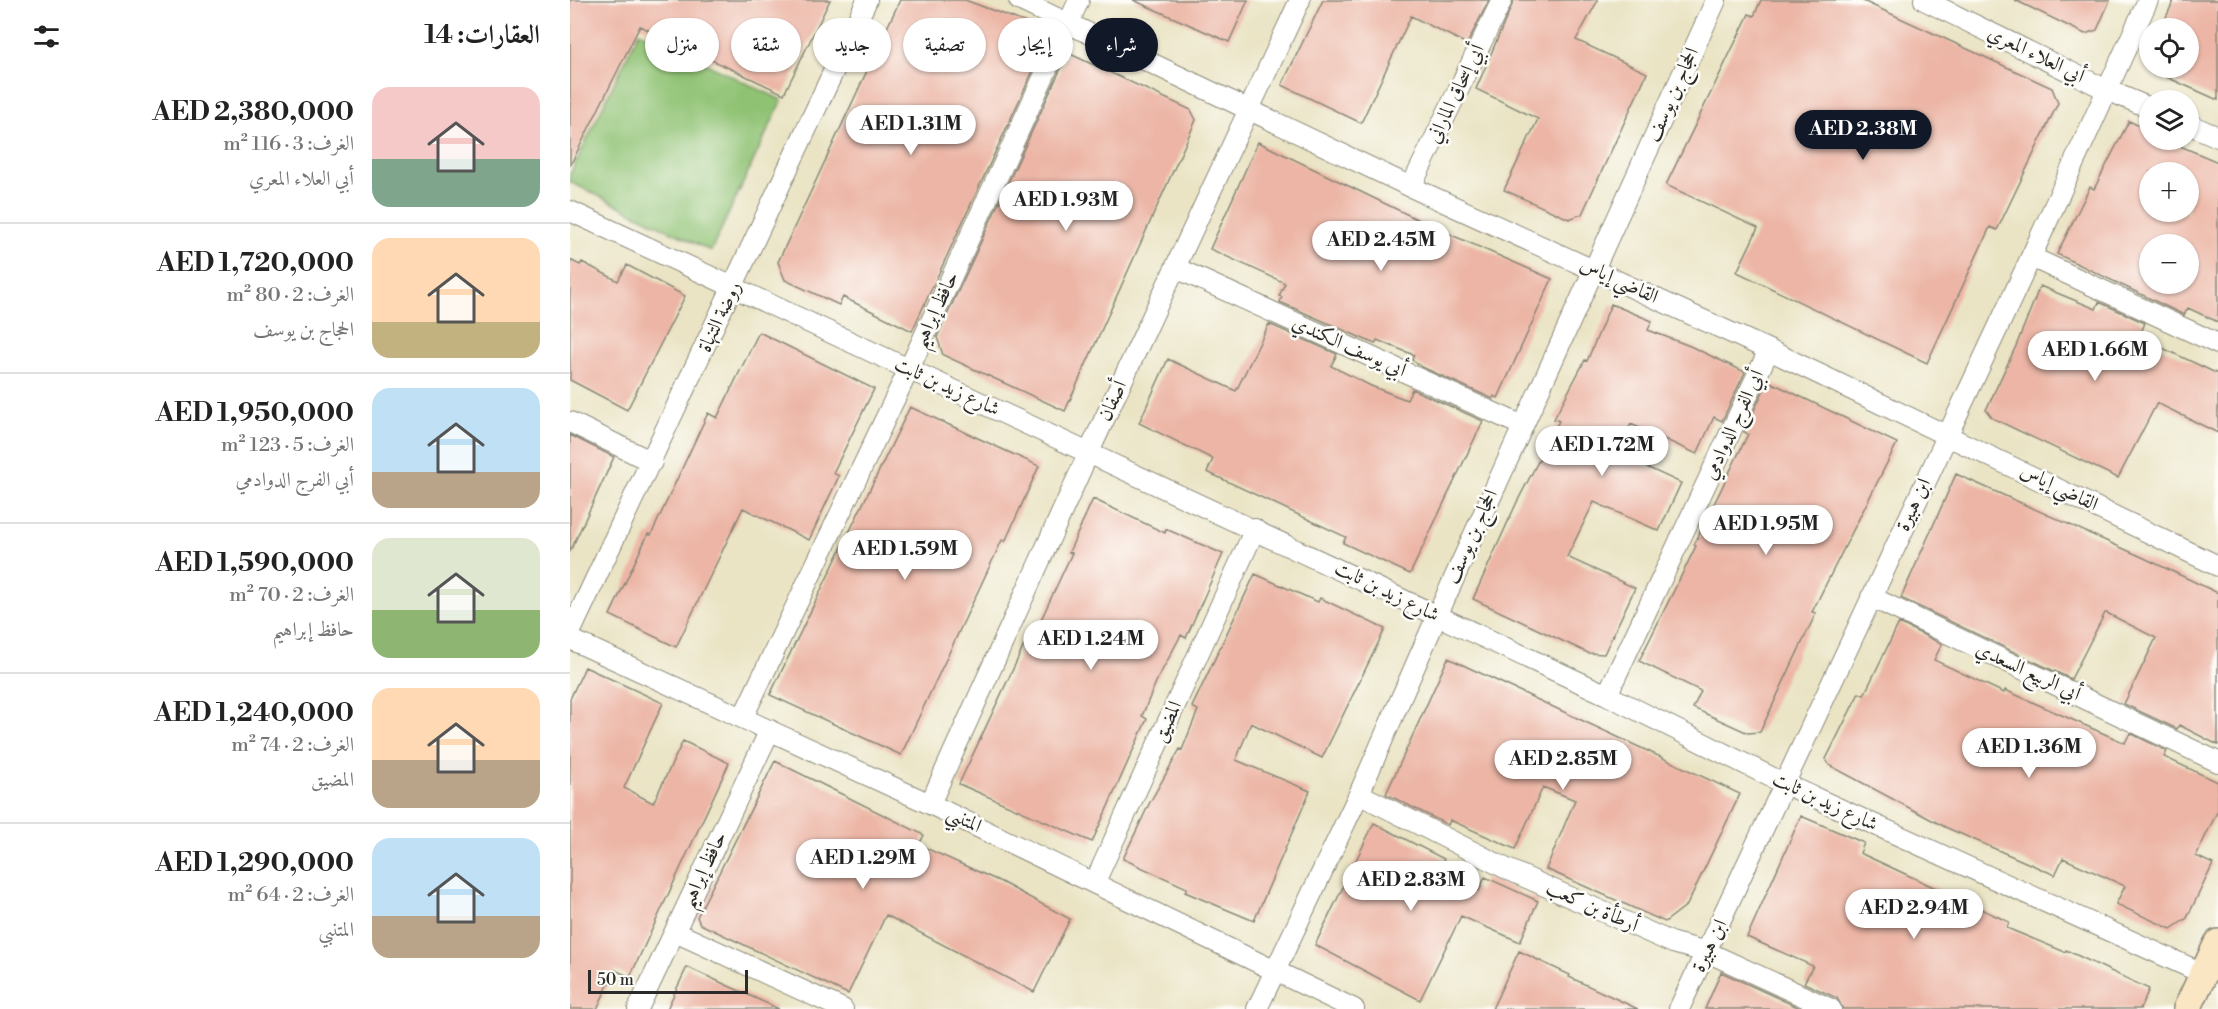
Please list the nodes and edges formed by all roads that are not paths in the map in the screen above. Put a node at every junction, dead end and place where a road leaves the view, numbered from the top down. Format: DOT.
graph roads {
  1 [pos="867,0"];
  2 [pos="1019,0"];
  3 [pos="1079,0"];
  4 [pos="1300,0"];
  5 [pos="1502,0"];
  6 [pos="1716,0"];
  7 [pos="2148,0"];
  8 [pos="1927,1"];
  9 [pos="1058,18"];
  10 [pos="1071,18"];
  11 [pos="1073,25"];
  12 [pos="1046,72"];
  13 [pos="2107,90"];
  14 [pos="2139,103"];
  15 [pos="1249,110"];
  16 [pos="2199,129"];
  17 [pos="2218,137"];
  18 [pos="1411,187"];
  19 [pos="570,211"];
  20 [pos="2031,257"];
  21 [pos="1176,268"];
  22 [pos="1594,269"];
  23 [pos="733,289"];
  24 [pos="2218,344"];
  25 [pos="1769,350"];
  26 [pos="909,369"];
  27 [pos="570,422"];
  28 [pos="1522,426"];
  29 [pos="1948,435"];
  30 [pos="1089,452"];
  31 [pos="652,462"];
  32 [pos="1255,529"];
  33 [pos="2218,566"];
  34 [pos="1871,597"];
  35 [pos="1437,616"];
  36 [pos="570,633"];
  37 [pos="570,639"];
  38 [pos="1607,694"];
  39 [pos="743,717"];
  40 [pos="770,730"];
  41 [pos="2218,762"];
  42 [pos="1785,784"];
  43 [pos="1359,794"];
  44 [pos="930,804"];
  45 [pos="1095,882"];
  46 [pos="675,932"];
  47 [pos="2218,943"];
  48 [pos="1707,952"];
  49 [pos="1275,970"];
  50 [pos="2204,974"];
  51 [pos="638,1009"];
  52 [pos="843,1009"];
  53 [pos="1257,1009"];
  54 [pos="1354,1009"];
  55 [pos="1679,1009"];
  56 [pos="1831,1009"];
  57 [pos="2187,1009"];
  1 -- 23 [label="street, روضة التنهاة"];
  2 -- 9 [label="street, القاضي إياس"];
  3 -- 10 [label="street, حافظ إبراهيم"];
  4 -- 15 [label="street, أصفان"];
  5 -- 18 [label="street, أبي إسحاق الماراني"];
  6 -- 22 [label="street, الحجاج بن يوسف"];
  7 -- 13 [label="street, ابن هبيرة"];
  8 -- 13 [label="street, أبي العلاء المعري"];
  11 -- 15 [label="street, القاضي إياس"];
  12 -- 26 [label="street, حافظ إبراهيم"];
  13 -- 14 [label="street, أبي العلاء المعري"];
  13 -- 20 [label="street, ابن هبيرة"];
  15 -- 18 [label="street, القاضي إياس"];
  15 -- 21 [label="street, أصفان"];
  16 -- 17 [label="street"];
  18 -- 22 [label="street, القاضي إياس"];
  19 -- 23 [label="street, شارع زيد بن ثابت"];
  20 -- 24 [label="street"];
  20 -- 29 [label="street, ابن هبيرة"];
  21 -- 28 [label="street, أبي يوسف الكندي"];
  21 -- 30 [label="street, أصفان"];
  22 -- 25 [label="street, القاضي إياس"];
  22 -- 28 [label="street, الحجاج بن يوسف"];
  23 -- 26 [label="street, شارع زيد بن ثابت"];
  23 -- 31 [label="street, روضة التنهاة"];
  25 -- 29 [label="street, القاضي إياس"];
  25 -- 38 [label="street, أبي الفرج الدوادمي"];
  26 -- 30 [label="street, شارع زيد بن ثابت"];
  26 -- 39 [label="street, حافظ إبراهيم"];
  27 -- 31 [label="street"];
  28 -- 35 [label="street, الحجاج بن يوسف"];
  29 -- 33 [label="street, القاضي إياس"];
  29 -- 34 [label="street, ابن هبيرة"];
  30 -- 32 [label="street, شارع زيد بن ثابت"];
  30 -- 44 [label="street, أصفان"];
  31 -- 36 [label="street, روضة التنهاة"];
  32 -- 35 [label="street, شارع زيد بن ثابت"];
  32 -- 45 [label="street, المضيق"];
  34 -- 41 [label="street, أبي الربيع السعدي"];
  34 -- 42 [label="street, ابن هبيرة"];
  35 -- 38 [label="street, شارع زيد بن ثابت"];
  35 -- 43 [label="street, الحجاج بن يوسف"];
  37 -- 39 [label="street, المتنبي"];
  38 -- 42 [label="street, شارع زيد بن ثابت"];
  39 -- 40 [label="street, المتنبي"];
  40 -- 44 [label="street, المتنبي"];
  40 -- 46 [label="street, حافظ إبراهيم"];
  42 -- 48 [label="street, ابن هبيرة"];
  42 -- 50 [label="street, شارع زيد بن ثابت"];
  43 -- 48 [label="street, أرطأة بن كعب"];
  43 -- 49 [label="street, الحجاج بن يوسف"];
  44 -- 45 [label="street, المتنبي"];
  45 -- 49 [label="street, المتنبي"];
  46 -- 51 [label="street, حافظ إبراهيم"];
  46 -- 52 [label="street"];
  47 -- 50 [label="main road"];
  48 -- 55 [label="street, ابن هبيرة"];
  48 -- 56 [label="street, أرطأة بن كعب"];
  49 -- 53 [label="street, الحجاج بن يوسف"];
  49 -- 54 [label="street, المتنبي"];
  50 -- 57 [label="main road"];
}
